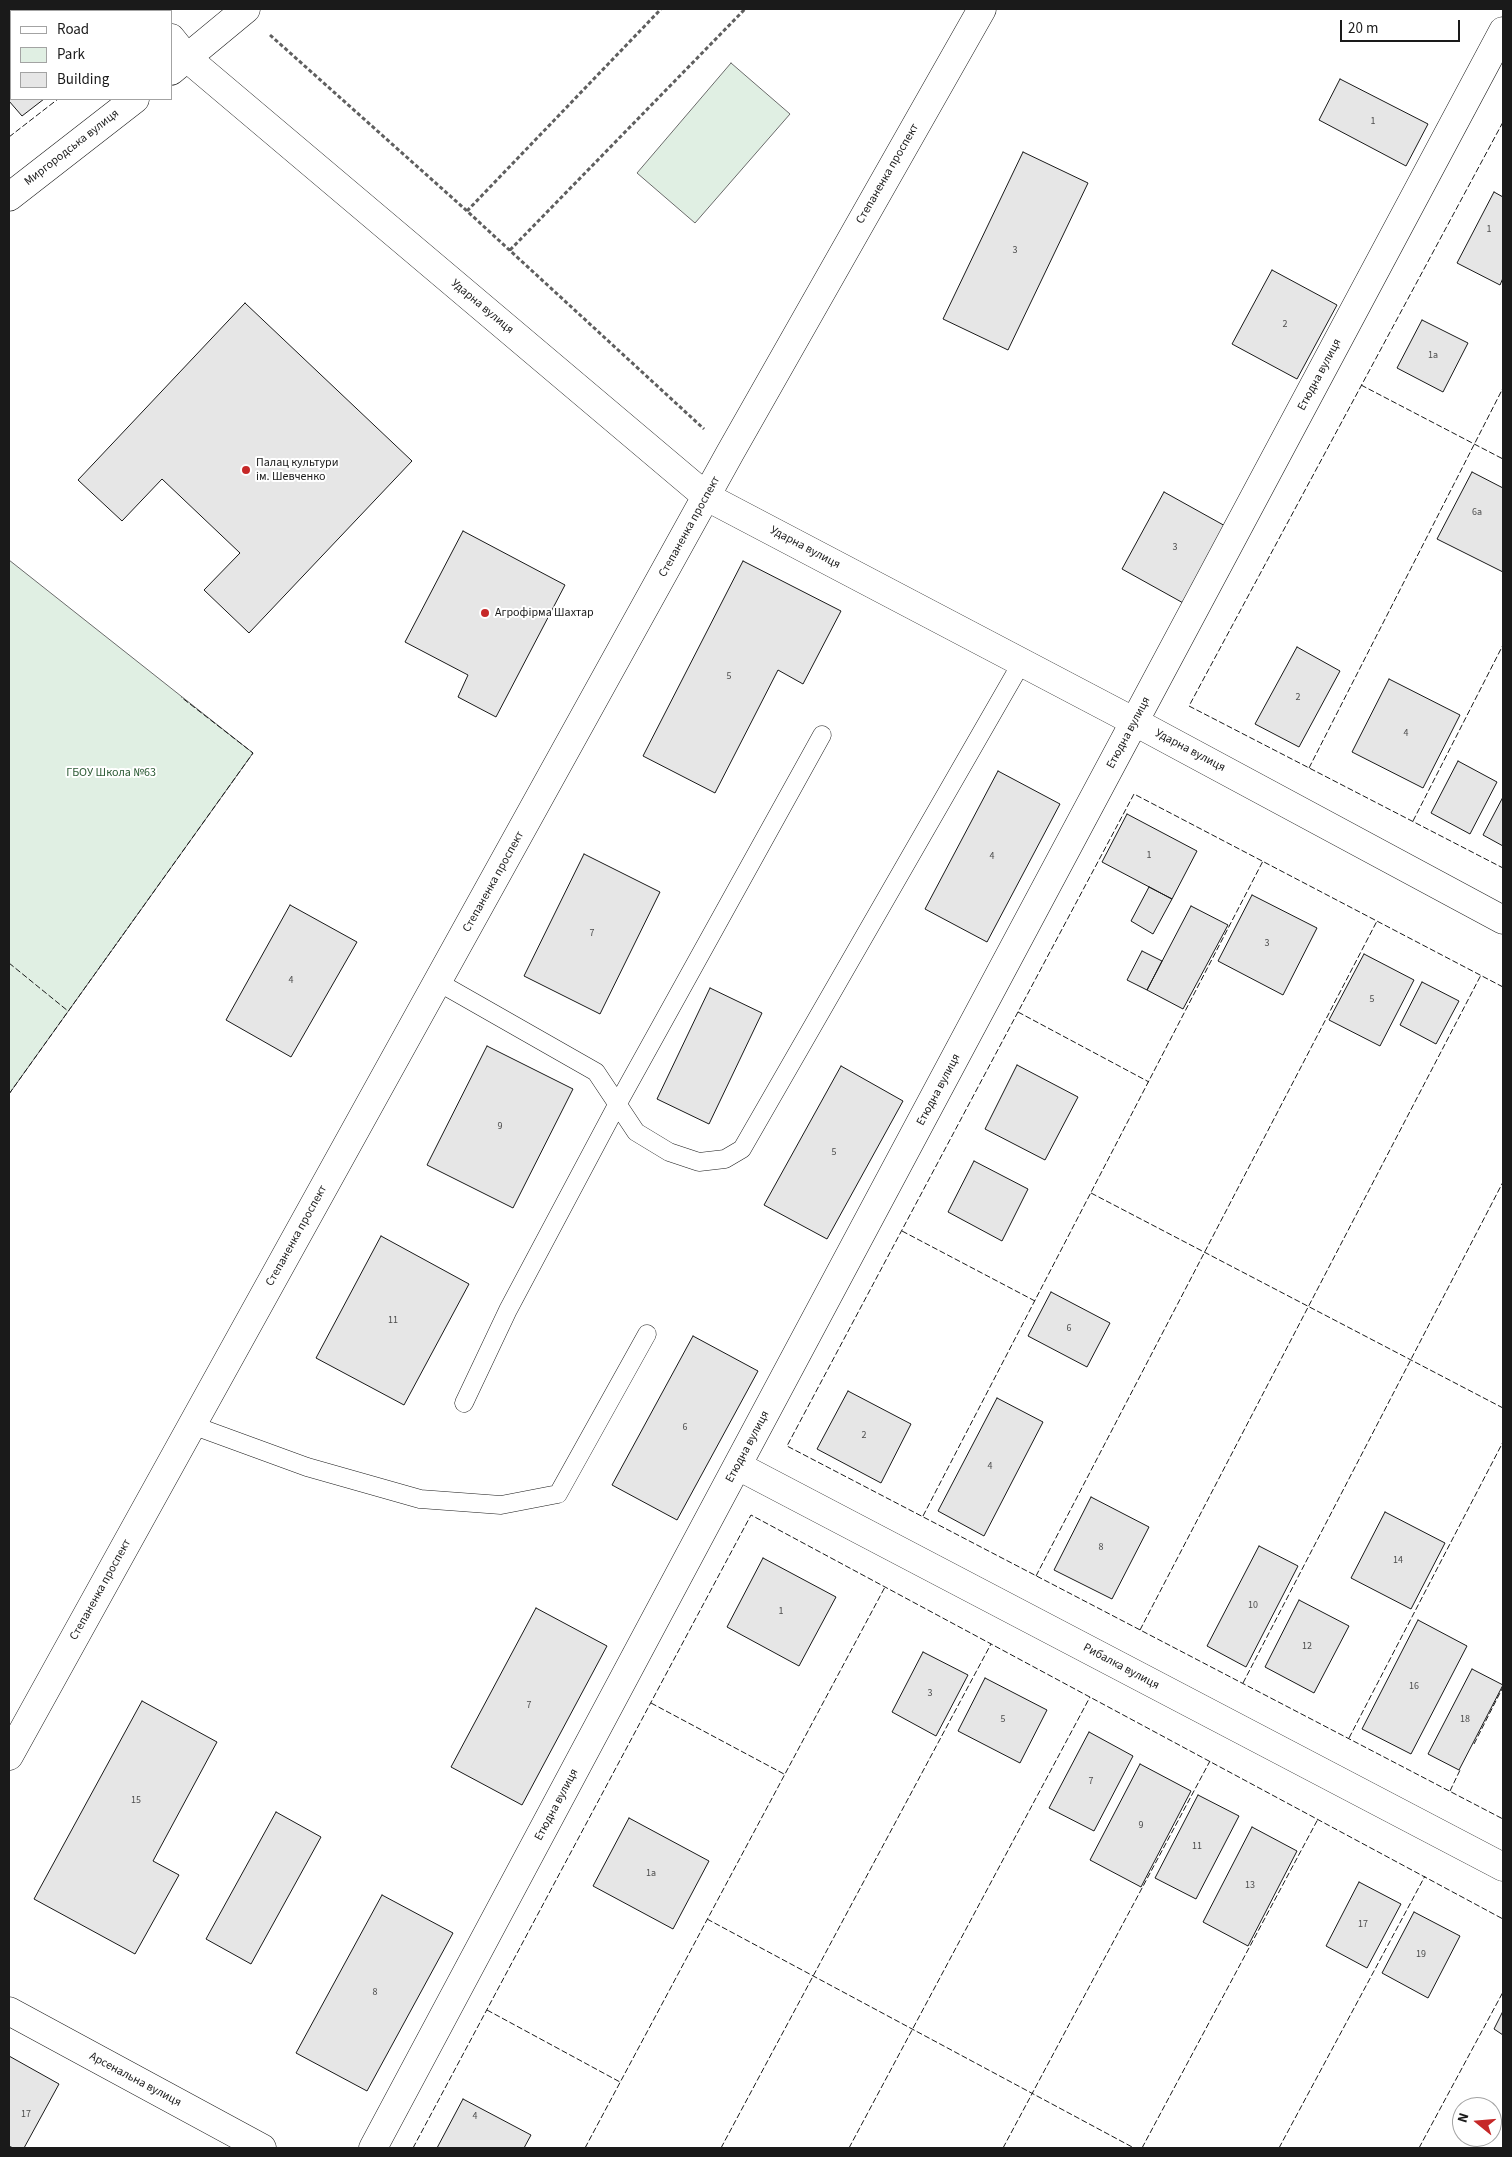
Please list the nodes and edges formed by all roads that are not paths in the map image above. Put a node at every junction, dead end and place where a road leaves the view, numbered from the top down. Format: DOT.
graph roads {
  1 [pos="982,9"];
  2 [pos="244,10"];
  3 [pos="1503,32"];
  4 [pos="177,55"];
  5 [pos="134,100"];
  6 [pos="9,197"];
  7 [pos="707,497"];
  8 [pos="1022,662"];
  9 [pos="1135,722"];
  10 [pos="822,736"];
  11 [pos="1503,920"];
  12 [pos="438,982"];
  13 [pos="617,1105"];
  14 [pos="646,1334"];
  15 [pos="464,1403"];
  16 [pos="192,1425"];
  17 [pos="738,1466"];
  18 [pos="9,1756"];
  19 [pos="1503,1867"];
  20 [pos="9,2011"];
  21 [pos="262,2148"];
  22 [pos="373,2148"];
  1 -- 7 [label="street, Степаненка проспект"];
  2 -- 4 [label="street"];
  3 -- 9 [label="street, Етюдна вулиця"];
  4 -- 7 [label="street, Ударна вулиця"];
  5 -- 6 [label="street, Миргородська вулиця"];
  7 -- 8 [label="street, Ударна вулиця"];
  7 -- 12 [label="street, Степаненка проспект"];
  8 -- 9 [label="street, Ударна вулиця"];
  8 -- 13 [label="lane"];
  9 -- 11 [label="street, Ударна вулиця"];
  9 -- 17 [label="street, Етюдна вулиця"];
  10 -- 13 [label="lane"];
  12 -- 13 [label="lane"];
  12 -- 16 [label="street, Степаненка проспект"];
  13 -- 15 [label="lane"];
  14 -- 16 [label="lane"];
  16 -- 18 [label="street, Степаненка проспект"];
  17 -- 19 [label="street, Рибалка вулиця"];
  17 -- 22 [label="street, Етюдна вулиця"];
  20 -- 21 [label="street, Арсенальна вулиця"];
}
